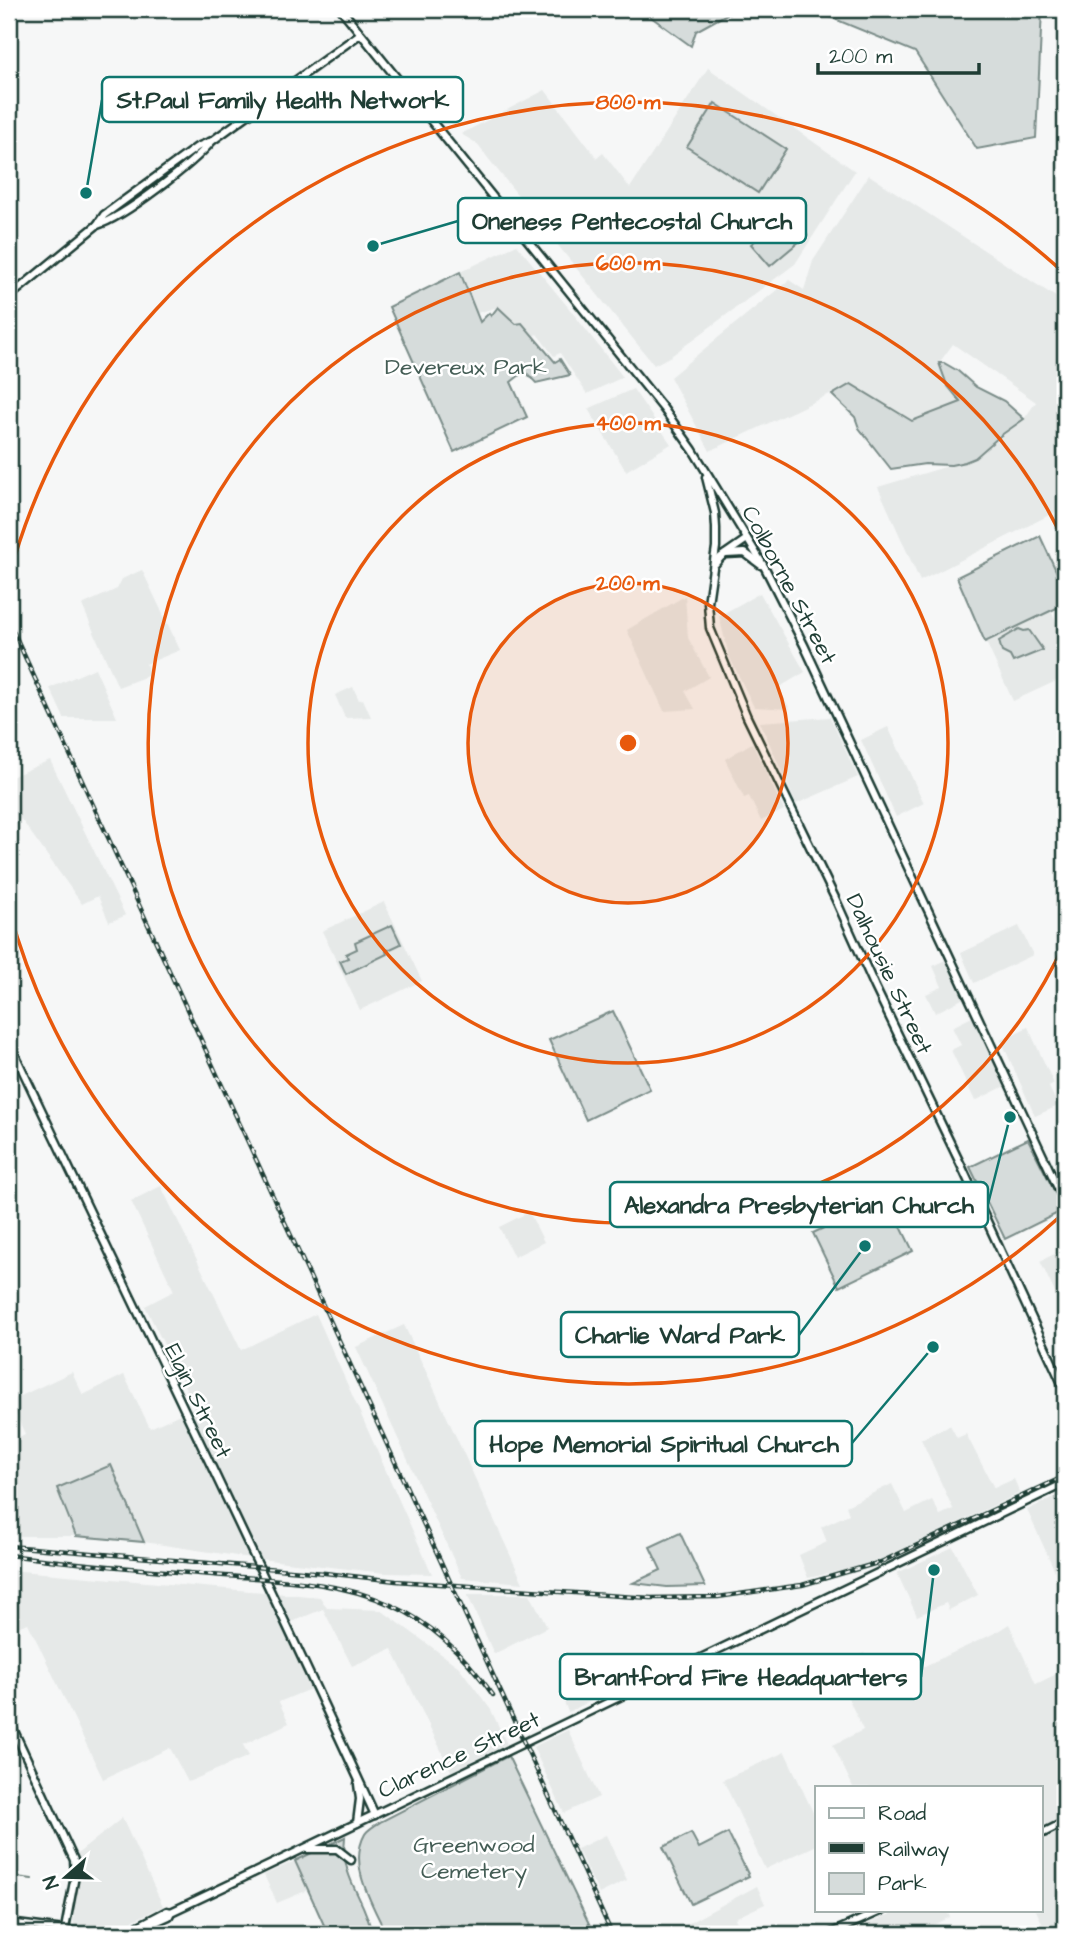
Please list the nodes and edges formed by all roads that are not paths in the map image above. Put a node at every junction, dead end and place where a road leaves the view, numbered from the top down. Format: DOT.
graph roads {
  1 [pos="341,9"];
  2 [pos="360,34"];
  3 [pos="9,296"];
  4 [pos="704,468"];
  5 [pos="747,539"];
  6 [pos="726,554"];
  7 [pos="714,566"];
  8 [pos="765,568"];
  9 [pos="9,1042"];
  10 [pos="1065,1203"];
  11 [pos="1065,1390"];
  12 [pos="1065,1483"];
  13 [pos="9,1720"];
  14 [pos="356,1775"];
  15 [pos="374,1815"];
  16 [pos="1065,1822"];
  17 [pos="357,1823"];
  18 [pos="1042,1834"];
  19 [pos="302,1850"];
  20 [pos="351,1860"];
  21 [pos="878,1912"];
  22 [pos="9,1923"];
  23 [pos="9,1930"];
  24 [pos="65,1932"];
  25 [pos="126,1933"];
  26 [pos="45,1934"];
  27 [pos="95,1934"];
  28 [pos="829,1934"];
  1 -- 2 [label="main road"];
  2 -- 3 [label="main road"];
  2 -- 4 [label="main road, Colborne Street"];
  4 -- 5 [label="main road, Colborne Street"];
  4 -- 7 [label="main road, Dalhousie Street"];
  5 -- 6 [label="main road"];
  5 -- 8 [label="main road, Colborne Street"];
  6 -- 7 [label="main road"];
  6 -- 8 [label="main road"];
  7 -- 11 [label="main road, Dalhousie Street"];
  8 -- 10 [label="main road, Colborne Street"];
  9 -- 14 [label="main road, Elgin Street"];
  12 -- 15 [label="main road, Clarence Street"];
  13 -- 24 [label="main road"];
  14 -- 15 [label="main road, Elgin Street"];
  14 -- 17 [label="main road, Elgin Street"];
  15 -- 17 [label="main road, Clarence Street"];
  16 -- 18 [label="main road"];
  17 -- 19 [label="main road, Clarence Street"];
  19 -- 20 [label="main road"];
  19 -- 25 [label="main road, Clarence Street"];
  21 -- 28 [label="main road"];
  22 -- 24 [label="main road"];
  23 -- 26 [label="main road"];
  24 -- 27 [label="main road"];
}
